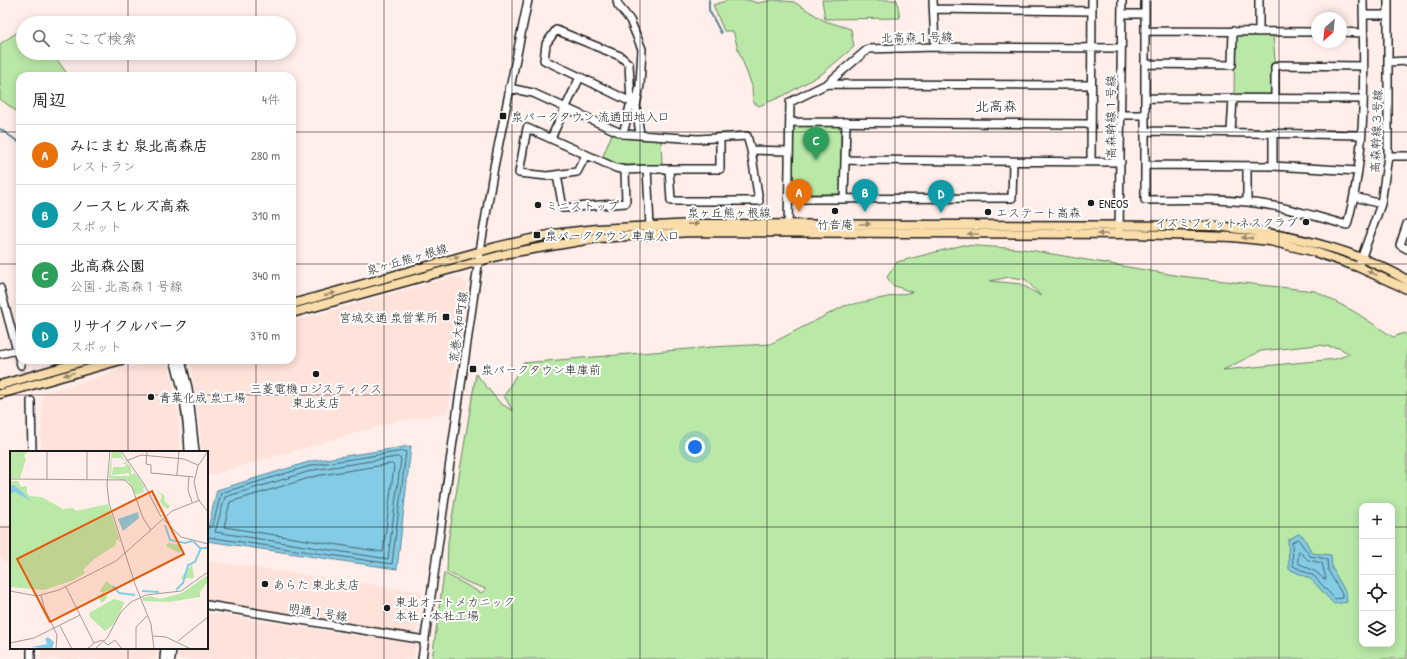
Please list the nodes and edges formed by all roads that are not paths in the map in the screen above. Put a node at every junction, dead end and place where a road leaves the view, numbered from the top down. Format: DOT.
graph roads {
  1 [pos="528,0"];
  2 [pos="617,0"];
  3 [pos="933,0"];
  4 [pos="1092,0"];
  5 [pos="1122,0"];
  6 [pos="1145,0"];
  7 [pos="1259,0"];
  8 [pos="1363,0"];
  9 [pos="1388,0"];
  10 [pos="934,9"];
  11 [pos="1092,11"];
  12 [pos="1122,14"];
  13 [pos="1145,14"];
  14 [pos="1363,15"];
  15 [pos="1388,15"];
  16 [pos="1145,31"];
  17 [pos="1233,32"];
  18 [pos="1259,32"];
  19 [pos="1311,32"];
  20 [pos="1347,32"];
  21 [pos="1363,33"];
  22 [pos="935,47"];
  23 [pos="1092,48"];
  24 [pos="1121,48"];
  25 [pos="1388,62"];
  26 [pos="1407,62"];
  27 [pos="1145,64"];
  28 [pos="1363,66"];
  29 [pos="580,77"];
  30 [pos="828,84"];
  31 [pos="1091,85"];
  32 [pos="509,88"];
  33 [pos="1145,98"];
  34 [pos="1233,98"];
  35 [pos="1275,98"];
  36 [pos="1362,99"];
  37 [pos="631,102"];
  38 [pos="565,107"];
  39 [pos="1121,115"];
  40 [pos="1144,115"];
  41 [pos="790,122"];
  42 [pos="846,122"];
  43 [pos="1090,124"];
  44 [pos="1145,131"];
  45 [pos="1231,132"];
  46 [pos="1273,133"];
  47 [pos="623,134"];
  48 [pos="640,134"];
  49 [pos="1361,135"];
  50 [pos="551,138"];
  51 [pos="720,138"];
  52 [pos="751,150"];
  53 [pos="789,151"];
  54 [pos="586,155"];
  55 [pos="1388,156"];
  56 [pos="1407,156"];
  57 [pos="845,160"];
  58 [pos="1013,162"];
  59 [pos="1091,162"];
  60 [pos="1121,162"];
  61 [pos="1145,165"];
  62 [pos="1247,166"];
  63 [pos="1273,166"];
  64 [pos="669,168"];
  65 [pos="647,169"];
  66 [pos="625,170"];
  67 [pos="1358,172"];
  68 [pos="557,175"];
  69 [pos="1355,197"];
  70 [pos="788,199"];
  71 [pos="844,199"];
  72 [pos="1247,202"];
  73 [pos="1380,204"];
  74 [pos="788,224"];
  75 [pos="1407,224"];
  76 [pos="1119,225"];
  77 [pos="650,226"];
  78 [pos="788,233"];
  79 [pos="1119,234"];
  80 [pos="1407,249"];
  81 [pos="480,251"];
  82 [pos="1362,258"];
  83 [pos="478,261"];
  84 [pos="1358,267"];
  85 [pos="1407,280"];
  86 [pos="0,288"];
  87 [pos="1407,290"];
  88 [pos="296,303"];
  89 [pos="296,312"];
  90 [pos="16,346"];
  91 [pos="16,350"];
  92 [pos="0,354"];
  93 [pos="72,364"];
  94 [pos="106,364"];
  95 [pos="175,364"];
  96 [pos="182,364"];
  97 [pos="0,384"];
  98 [pos="0,394"];
  99 [pos="31,401"];
  100 [pos="32,451"];
  101 [pos="188,451"];
  102 [pos="195,451"];
  103 [pos="208,606"];
  104 [pos="425,640"];
  105 [pos="32,649"];
  106 [pos="166,649"];
  107 [pos="172,649"];
  108 [pos="31,659"];
  109 [pos="164,659"];
  110 [pos="171,659"];
  111 [pos="422,659"];
  1 -- 32 [label="street, 荒巻大和町線"];
  2 -- 48 [label="street"];
  3 -- 10 [label="street"];
  4 -- 11 [label="street"];
  5 -- 12 [label="street, 高森幹線１号線"];
  6 -- 13 [label="street"];
  7 -- 18 [label="street"];
  8 -- 14 [label="street"];
  9 -- 15 [label="street, 高森幹線３号線"];
  10 -- 11 [label="street"];
  10 -- 22 [label="street"];
  11 -- 23 [label="street"];
  12 -- 13 [label="street"];
  12 -- 24 [label="street, 高森幹線１号線"];
  13 -- 16 [label="street"];
  14 -- 15 [label="street"];
  14 -- 21 [label="street"];
  15 -- 25 [label="street, 高森幹線３号線"];
  16 -- 17 [label="street"];
  16 -- 27 [label="street"];
  17 -- 18 [label="street"];
  17 -- 27 [label="street"];
  18 -- 19 [label="street"];
  20 -- 21 [label="street"];
  21 -- 28 [label="street"];
  22 -- 23 [label="street, 北高森１号線"];
  22 -- 30 [label="street, 北高森１号線"];
  23 -- 24 [label="street, 北高森１号線"];
  23 -- 31 [label="street"];
  24 -- 39 [label="street, 高森幹線１号線"];
  25 -- 26 [label="street"];
  25 -- 55 [label="street, 高森幹線３号線"];
  27 -- 33 [label="street"];
  28 -- 35 [label="street"];
  28 -- 36 [label="street"];
  29 -- 37 [label="street"];
  29 -- 37 [label="street"];
  29 -- 38 [label="street"];
  30 -- 31 [label="street"];
  30 -- 41 [label="street, 北高森１号線"];
  31 -- 43 [label="street"];
  32 -- 38 [label="street"];
  32 -- 81 [label="street, 荒巻大和町線"];
  33 -- 34 [label="street"];
  33 -- 40 [label="street"];
  34 -- 35 [label="street"];
  34 -- 45 [label="street"];
  35 -- 36 [label="street"];
  36 -- 49 [label="street"];
  37 -- 47 [label="street"];
  38 -- 47 [label="street"];
  38 -- 50 [label="street"];
  39 -- 40 [label="street"];
  39 -- 60 [label="street, 高森幹線１号線"];
  40 -- 44 [label="street"];
  41 -- 42 [label="street"];
  41 -- 53 [label="street, 北高森１号線"];
  42 -- 43 [label="street"];
  42 -- 57 [label="street"];
  43 -- 59 [label="street"];
  44 -- 45 [label="street"];
  44 -- 61 [label="street"];
  45 -- 46 [label="street"];
  46 -- 49 [label="street"];
  46 -- 63 [label="street"];
  47 -- 48 [label="street"];
  48 -- 51 [label="street"];
  49 -- 67 [label="street"];
  50 -- 54 [label="street"];
  50 -- 68 [label="street"];
  51 -- 52 [label="street"];
  51 -- 64 [label="street"];
  52 -- 53 [label="street"];
  52 -- 64 [label="street"];
  53 -- 70 [label="street, 北高森１号線"];
  54 -- 66 [label="street"];
  54 -- 68 [label="street"];
  55 -- 56 [label="street"];
  55 -- 73 [label="street, 高森幹線３号線"];
  57 -- 58 [label="street"];
  57 -- 71 [label="street"];
  58 -- 59 [label="street"];
  58 -- 71 [label="street"];
  59 -- 60 [label="street"];
  60 -- 76 [label="street, 高森幹線１号線"];
  61 -- 62 [label="street"];
  61 -- 72 [label="street"];
  62 -- 63 [label="street"];
  62 -- 72 [label="street"];
  63 -- 67 [label="street"];
  64 -- 65 [label="street"];
  65 -- 66 [label="street"];
  65 -- 77 [label="street"];
  66 -- 68 [label="street"];
  67 -- 69 [label="street"];
  69 -- 72 [label="street"];
  69 -- 73 [label="street"];
  70 -- 71 [label="street"];
  70 -- 74 [label="street, 北高森１号線"];
  73 -- 82 [label="street, 高森幹線３号線"];
  74 -- 76 [label="main road, 泉ヶ丘熊ヶ根線, one-way"];
  77 -- 74 [label="main road, 泉ヶ丘熊ヶ根線, one-way"];
  74 -- 78 [label="street, 北高森１号線"];
  75 -- 80 [label="street"];
  76 -- 79 [label="street, 高森幹線１号線"];
  76 -- 82 [label="main road, 泉ヶ丘熊ヶ根線"];
  77 -- 81 [label="main road, 泉ヶ丘熊ヶ根線"];
  79 -- 78 [label="main road, 泉ヶ丘熊ヶ根線, one-way"];
  78 -- 83 [label="main road, 泉ヶ丘熊ヶ根線"];
  84 -- 79 [label="main road, 泉ヶ丘熊ヶ根線, one-way"];
  81 -- 83 [label="street, 荒巻大和町線"];
  88 -- 81 [label="main road, 泉ヶ丘熊ヶ根線, one-way"];
  82 -- 84 [label="street, 高森幹線３号線"];
  82 -- 85 [label="main road, 泉ヶ丘熊ヶ根線"];
  83 -- 89 [label="main road, 泉ヶ丘熊ヶ根線"];
  83 -- 104 [label="street, 荒巻大和町線"];
  87 -- 84 [label="main road, 泉ヶ丘熊ヶ根線, one-way"];
  86 -- 90 [label="street"];
  91 -- 92 [label="street"];
  93 -- 97 [label="main road"];
  94 -- 98 [label="main road, one-way"];
  95 -- 101 [label="street"];
  96 -- 102 [label="street"];
  99 -- 100 [label="street"];
  103 -- 104 [label="street, 明通１号線"];
  104 -- 111 [label="street, 荒巻大和町線"];
  105 -- 108 [label="street"];
  106 -- 109 [label="street"];
  107 -- 110 [label="street"];
}
